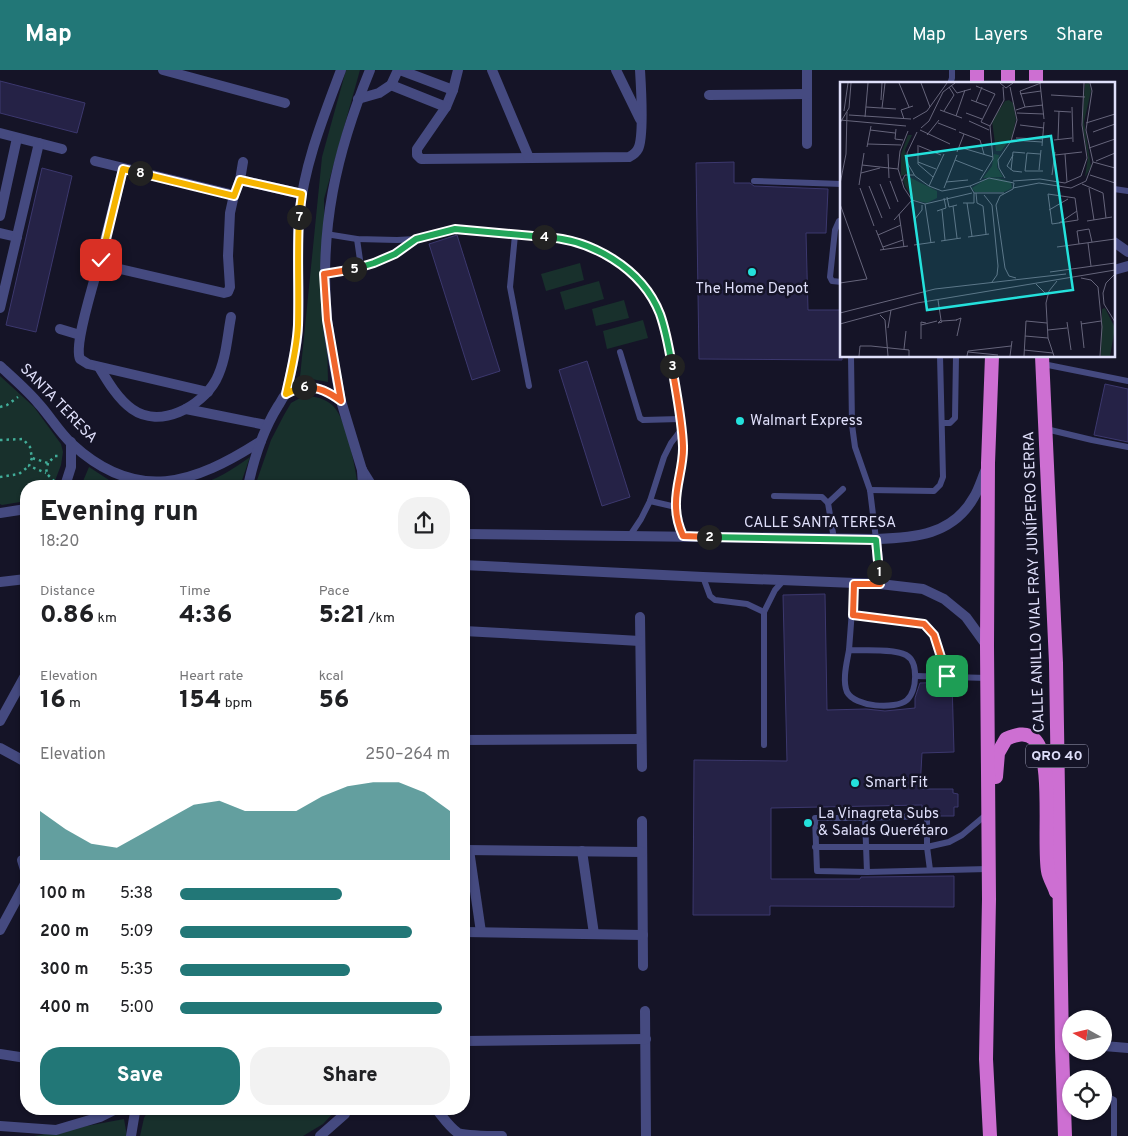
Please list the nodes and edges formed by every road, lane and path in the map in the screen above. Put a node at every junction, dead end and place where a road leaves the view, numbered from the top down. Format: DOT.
graph roads {
  1 [pos="162,70"];
  2 [pos="340,70"];
  3 [pos="370,70"];
  4 [pos="399,70"];
  5 [pos="458,70"];
  6 [pos="492,70"];
  7 [pos="616,70"];
  8 [pos="640,70"];
  9 [pos="807,70"];
  10 [pos="391,85"];
  11 [pos="453,90"];
  12 [pos="807,94"];
  13 [pos="709,95"];
  14 [pos="358,98"];
  15 [pos="285,103"];
  16 [pos="446,107"];
  17 [pos="641,122"];
  18 [pos="0,133"];
  19 [pos="17,138"];
  20 [pos="39,143"];
  21 [pos="807,144"];
  22 [pos="62,149"];
  23 [pos="529,158"];
  24 [pos="95,161"];
  25 [pos="244,162"];
  26 [pos="123,169"];
  27 [pos="240,180"];
  28 [pos="754,181"];
  29 [pos="840,184"];
  30 [pos="302,194"];
  31 [pos="234,196"];
  32 [pos="0,216"];
  33 [pos="840,221"];
  34 [pos="0,233"];
  35 [pos="326,234"];
  36 [pos="515,236"];
  37 [pos="17,237"];
  38 [pos="356,239"];
  39 [pos="416,239"];
  40 [pos="1116,243"];
  41 [pos="1128,252"];
  42 [pos="361,268"];
  43 [pos="324,274"];
  44 [pos="95,277"];
  45 [pos="840,282"];
  46 [pos="0,308"];
  47 [pos="231,317"];
  48 [pos="60,330"];
  49 [pos="80,335"];
  50 [pos="620,352"];
  51 [pos="851,358"];
  52 [pos="940,358"];
  53 [pos="956,358"];
  54 [pos="991,358"];
  55 [pos="1043,360"];
  56 [pos="0,366"];
  57 [pos="100,367"];
  58 [pos="1128,381"];
  59 [pos="529,386"];
  60 [pos="25,389"];
  61 [pos="208,392"];
  62 [pos="286,394"];
  63 [pos="341,401"];
  64 [pos="0,407"];
  65 [pos="186,409"];
  66 [pos="680,419"];
  67 [pos="942,424"];
  68 [pos="266,425"];
  69 [pos="1046,429"];
  70 [pos="681,430"];
  71 [pos="0,440"];
  72 [pos="261,441"];
  73 [pos="71,442"];
  74 [pos="1128,447"];
  75 [pos="72,456"];
  76 [pos="32,458"];
  77 [pos="48,463"];
  78 [pos="988,463"];
  79 [pos="29,466"];
  80 [pos="362,470"];
  81 [pos="46,473"];
  82 [pos="0,477"];
  83 [pos="55,480"];
  84 [pos="66,480"];
  85 [pos="137,480"];
  86 [pos="176,480"];
  87 [pos="250,480"];
  88 [pos="363,480"];
  89 [pos="368,480"];
  90 [pos="843,489"];
  91 [pos="870,490"];
  92 [pos="774,496"];
  93 [pos="650,501"];
  94 [pos="828,503"];
  95 [pos="676,507"];
  96 [pos="20,510"];
  97 [pos="0,514"];
  98 [pos="470,534"];
  99 [pos="629,536"];
  100 [pos="683,536"];
  101 [pos="834,539"];
  102 [pos="876,540"];
  103 [pos="470,565"];
  104 [pos="703,577"];
  105 [pos="20,580"];
  106 [pos="783,581"];
  107 [pos="0,582"];
  108 [pos="854,584"];
  109 [pos="880,584"];
  110 [pos="764,612"];
  111 [pos="853,615"];
  112 [pos="640,617"];
  113 [pos="470,631"];
  114 [pos="640,641"];
  115 [pos="987,646"];
  116 [pos="849,650"];
  117 [pos="916,676"];
  118 [pos="947,676"];
  119 [pos="988,678"];
  120 [pos="20,685"];
  121 [pos="0,721"];
  122 [pos="641,739"];
  123 [pos="470,740"];
  124 [pos="764,745"];
  125 [pos="0,748"];
  126 [pos="20,759"];
  127 [pos="642,767"];
  128 [pos="988,813"];
  129 [pos="865,818"];
  130 [pos="642,821"];
  131 [pos="815,847"];
  132 [pos="866,847"];
  133 [pos="927,847"];
  134 [pos="470,850"];
  135 [pos="582,851"];
  136 [pos="642,852"];
  137 [pos="988,869"];
  138 [pos="930,870"];
  139 [pos="470,872"];
  140 [pos="867,872"];
  141 [pos="20,893"];
  142 [pos="989,899"];
  143 [pos="1059,900"];
  144 [pos="0,930"];
  145 [pos="470,932"];
  146 [pos="481,932"];
  147 [pos="594,934"];
  148 [pos="642,935"];
  149 [pos="643,966"];
  150 [pos="1065,1010"];
  151 [pos="645,1012"];
  152 [pos="646,1039"];
  153 [pos="470,1041"];
  154 [pos="1112,1047"];
  155 [pos="1128,1048"];
  156 [pos="0,1054"];
  157 [pos="20,1057"];
  158 [pos="1112,1099"];
  159 [pos="104,1115"];
  160 [pos="134,1115"];
  161 [pos="344,1115"];
  162 [pos="441,1115"];
  163 [pos="1067,1120"];
  164 [pos="0,1126"];
  165 [pos="131,1136"];
  166 [pos="320,1136"];
  167 [pos="502,1136"];
  168 [pos="646,1136"];
  169 [pos="990,1136"];
  170 [pos="1065,1136"];
  171 [pos="1114,1136"];
  1 -- 15 [label="street"];
  2 -- 30 [label="street"];
  3 -- 14 [label="street"];
  4 -- 10 [label="street"];
  4 -- 11 [label="street"];
  5 -- 11 [label="street"];
  6 -- 23 [label="street"];
  7 -- 17 [label="street"];
  8 -- 17 [label="street"];
  9 -- 12 [label="street"];
  10 -- 14 [label="street"];
  10 -- 16 [label="street"];
  11 -- 16 [label="street"];
  12 -- 13 [label="street"];
  12 -- 21 [label="street"];
  14 -- 35 [label="street"];
  16 -- 23 [label="street"];
  17 -- 23 [label="street"];
  18 -- 19 [label="street"];
  19 -- 20 [label="street"];
  19 -- 32 [label="street"];
  20 -- 22 [label="street"];
  20 -- 37 [label="street"];
  24 -- 26 [label="street"];
  25 -- 27 [label="street"];
  26 -- 31 [label="street"];
  26 -- 31 [label="street"];
  27 -- 30 [label="street"];
  27 -- 31 [label="street"];
  28 -- 29 [label="lane"];
  30 -- 62 [label="street"];
  33 -- 45 [label="lane"];
  34 -- 37 [label="street"];
  35 -- 38 [label="lane"];
  35 -- 43 [label="street"];
  36 -- 39 [label="lane"];
  36 -- 59 [label="lane"];
  36 -- 66 [label="lane"];
  37 -- 46 [label="street"];
  38 -- 39 [label="lane"];
  38 -- 42 [label="lane"];
  39 -- 42 [label="lane"];
  40 -- 41 [label="street"];
  42 -- 43 [label="lane"];
  43 -- 63 [label="street"];
  44 -- 49 [label="street"];
  47 -- 61 [label="street"];
  48 -- 49 [label="street"];
  49 -- 57 [label="street"];
  50 -- 66 [label="lane"];
  51 -- 91 [label="lane"];
  52 -- 67 [label="lane"];
  53 -- 67 [label="lane"];
  54 -- 78 [label="highway"];
  55 -- 58 [label="lane"];
  55 -- 69 [label="highway, CALLE ANILLO VIAL FRAY JUNÍPERO SERRA / QRO 40"];
  56 -- 60 [label="street, SANTA TERESA"];
  57 -- 61 [label="street"];
  57 -- 65 [label="street"];
  60 -- 64 [label="path"];
  60 -- 73 [label="street, SANTA TERESA"];
  61 -- 65 [label="street"];
  62 -- 63 [label="street"];
  62 -- 68 [label="street"];
  63 -- 80 [label="street"];
  65 -- 68 [label="street"];
  66 -- 70 [label="lane"];
  67 -- 91 [label="lane"];
  68 -- 72 [label="street"];
  69 -- 74 [label="lane"];
  69 -- 143 [label="highway, CALLE ANILLO VIAL FRAY JUNÍPERO SERRA / QRO 40"];
  70 -- 93 [label="lane"];
  70 -- 95 [label="lane"];
  71 -- 76 [label="path"];
  72 -- 86 [label="street, SANTA TERESA"];
  72 -- 87 [label="street"];
  73 -- 75 [label="street"];
  73 -- 85 [label="street, SANTA TERESA"];
  75 -- 77 [label="path"];
  75 -- 84 [label="street"];
  76 -- 77 [label="path"];
  76 -- 79 [label="path"];
  77 -- 81 [label="path"];
  78 -- 102 [label="street, CALLE SANTA TERESA"];
  78 -- 115 [label="highway"];
  79 -- 81 [label="path"];
  79 -- 82 [label="path"];
  80 -- 88 [label="street"];
  80 -- 89 [label="street"];
  81 -- 83 [label="path"];
  90 -- 94 [label="lane"];
  91 -- 102 [label="lane"];
  92 -- 94 [label="lane"];
  93 -- 95 [label="lane"];
  93 -- 99 [label="lane"];
  94 -- 101 [label="lane"];
  95 -- 100 [label="lane"];
  96 -- 97 [label="street"];
  98 -- 99 [label="street, CALLE SANTA TERESA"];
  99 -- 100 [label="street, CALLE SANTA TERESA"];
  100 -- 101 [label="street, CALLE SANTA TERESA"];
  101 -- 102 [label="street, CALLE SANTA TERESA"];
  102 -- 109 [label="street"];
  103 -- 104 [label="street"];
  104 -- 106 [label="street"];
  104 -- 110 [label="lane"];
  105 -- 107 [label="street"];
  106 -- 108 [label="street"];
  106 -- 110 [label="lane"];
  108 -- 109 [label="street"];
  108 -- 111 [label="lane"];
  109 -- 115 [label="street"];
  110 -- 124 [label="lane"];
  111 -- 116 [label="lane"];
  111 -- 118 [label="lane"];
  112 -- 114 [label="street"];
  113 -- 114 [label="street"];
  114 -- 122 [label="street"];
  115 -- 119 [label="highway"];
  116 -- 117 [label="lane"];
  116 -- 117 [label="lane"];
  117 -- 118 [label="lane"];
  118 -- 119 [label="lane"];
  119 -- 128 [label="highway"];
  120 -- 121 [label="street"];
  122 -- 123 [label="street"];
  122 -- 127 [label="street"];
  125 -- 126 [label="street"];
  128 -- 133 [label="lane"];
  128 -- 137 [label="highway"];
  129 -- 131 [label="lane"];
  129 -- 132 [label="lane"];
  129 -- 133 [label="lane"];
  130 -- 136 [label="street"];
  131 -- 132 [label="lane"];
  131 -- 140 [label="lane"];
  132 -- 133 [label="lane"];
  132 -- 140 [label="lane"];
  133 -- 138 [label="lane"];
  134 -- 135 [label="street"];
  135 -- 136 [label="street"];
  135 -- 147 [label="street"];
  136 -- 148 [label="street"];
  137 -- 138 [label="lane"];
  137 -- 142 [label="highway"];
  138 -- 140 [label="lane"];
  139 -- 146 [label="street"];
  141 -- 144 [label="street"];
  142 -- 143 [label="highway"];
  142 -- 169 [label="highway"];
  143 -- 150 [label="highway, CALLE ANILLO VIAL FRAY JUNÍPERO SERRA / QRO 40"];
  145 -- 146 [label="street"];
  146 -- 147 [label="street"];
  147 -- 148 [label="street"];
  148 -- 149 [label="street"];
  151 -- 152 [label="street"];
  152 -- 153 [label="street"];
  152 -- 168 [label="street"];
  154 -- 155 [label="street"];
  156 -- 157 [label="street"];
  158 -- 171 [label="lane"];
  159 -- 164 [label="street"];
  160 -- 165 [label="street"];
  161 -- 166 [label="street"];
  162 -- 167 [label="street"];
  163 -- 170 [label="highway, CALLE ANILLO VIAL FRAY JUNÍPERO SERRA / QRO 40"];
}
